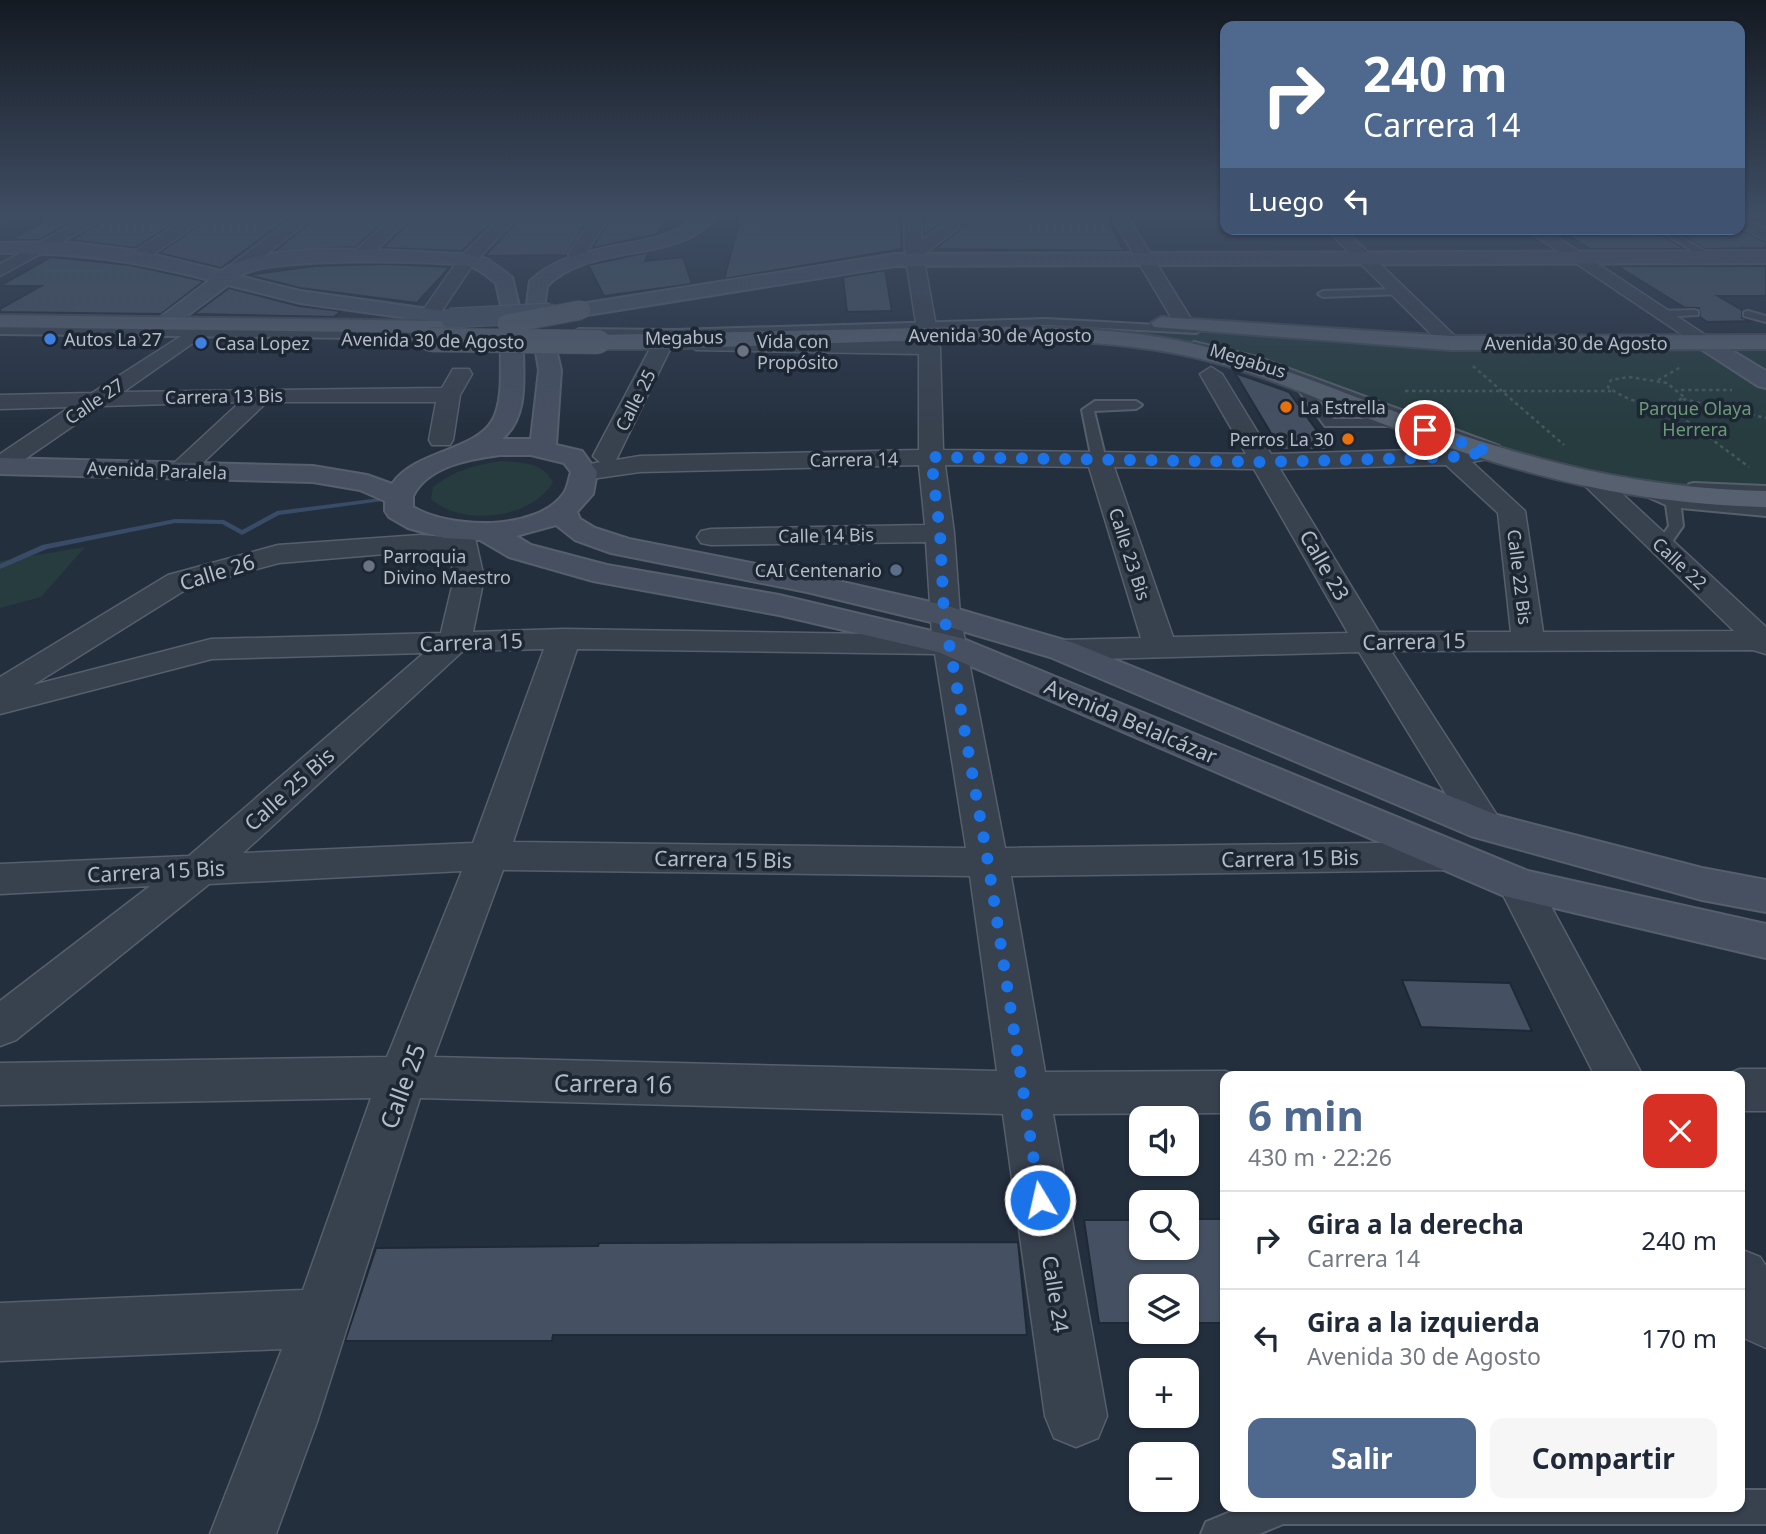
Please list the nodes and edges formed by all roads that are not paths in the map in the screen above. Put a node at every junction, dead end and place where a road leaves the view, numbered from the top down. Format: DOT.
graph roads {
  1 [pos="212,288"];
  2 [pos="273,288"];
  3 [pos="453,288"];
  4 [pos="506,288"];
  5 [pos="537,288"];
  6 [pos="720,288"];
  7 [pos="920,288"];
  8 [pos="1163,288"];
  9 [pos="1394,288"];
  10 [pos="1620,288"];
  11 [pos="1399,292"];
  12 [pos="1323,294"];
  13 [pos="537,304"];
  14 [pos="509,306"];
  15 [pos="581,310"];
  16 [pos="1694,313"];
  17 [pos="1660,314"];
  18 [pos="1748,314"];
  19 [pos="237,318"];
  20 [pos="1766,319"];
  21 [pos="0,323"];
  22 [pos="165,323"];
  23 [pos="209,323"];
  24 [pos="435,325"];
  25 [pos="1185,325"];
  26 [pos="488,327"];
  27 [pos="928,332"];
  28 [pos="0,333"];
  29 [pos="595,335"];
  30 [pos="189,337"];
  31 [pos="1766,342"];
  32 [pos="667,343"];
  33 [pos="512,345"];
  34 [pos="1451,345"];
  35 [pos="1710,345"];
  36 [pos="546,346"];
  37 [pos="1766,348"];
  38 [pos="461,373"];
  39 [pos="1211,374"];
  40 [pos="1766,381"];
  41 [pos="261,395"];
  42 [pos="449,395"];
  43 [pos="99,398"];
  44 [pos="0,402"];
  45 [pos="1136,405"];
  46 [pos="543,449"];
  47 [pos="447,451"];
  48 [pos="1489,452"];
  49 [pos="931,457"];
  50 [pos="1452,457"];
  51 [pos="1099,460"];
  52 [pos="588,462"];
  53 [pos="1264,462"];
  54 [pos="0,466"];
  55 [pos="181,470"];
  56 [pos="313,474"];
  57 [pos="1595,478"];
  58 [pos="1639,488"];
  59 [pos="398,496"];
  60 [pos="1764,496"];
  61 [pos="1673,503"];
  62 [pos="563,509"];
  63 [pos="940,533"];
  64 [pos="711,537"];
  65 [pos="471,538"];
  66 [pos="1662,546"];
  67 [pos="947,630"];
  68 [pos="564,639"];
  69 [pos="1528,639"];
  70 [pos="1765,641"];
  71 [pos="455,642"];
  72 [pos="1369,642"];
  73 [pos="1160,648"];
  74 [pos="1062,650"];
  75 [pos="0,691"];
  76 [pos="0,704"];
  77 [pos="1485,826"];
  78 [pos="488,856"];
  79 [pos="1446,856"];
  80 [pos="988,862"];
  81 [pos="200,869"];
  82 [pos="0,879"];
  83 [pos="1766,879"];
  84 [pos="1702,884"];
  85 [pos="1519,885"];
  86 [pos="1766,896"];
  87 [pos="1766,941"];
  88 [pos="0,1027"];
  89 [pos="1616,1071"];
  90 [pos="404,1077"];
  91 [pos="0,1084"];
  92 [pos="1745,1090"];
  93 [pos="1766,1090"];
  94 [pos="1220,1092"];
  95 [pos="1023,1093"];
  96 [pos="1745,1284"];
  97 [pos="322,1318"];
  98 [pos="1766,1319"];
  99 [pos="0,1332"];
  100 [pos="1076,1416"];
  101 [pos="1745,1507"];
  102 [pos="1766,1507"];
  103 [pos="1271,1512"];
  104 [pos="243,1534"];
  105 [pos="1218,1534"];
  1 -- 22 [label="main road"];
  2 -- 24 [label="main road"];
  3 -- 24 [label="street"];
  4 -- 14 [label="main road"];
  5 -- 13 [label="main road"];
  6 -- 15 [label="main road"];
  7 -- 27 [label="street, Calle 24"];
  8 -- 25 [label="street"];
  9 -- 11 [label="street"];
  10 -- 17 [label="street"];
  11 -- 12 [label="lane"];
  11 -- 34 [label="street"];
  15 -- 24 [label="main road, bridge"];
  15 -- 26 [label="main road, bridge"];
  16 -- 17 [label="lane"];
  17 -- 35 [label="street"];
  18 -- 20 [label="lane"];
  19 -- 23 [label="lane"];
  21 -- 22 [label="main road, Avenida 30 de Agosto"];
  21 -- 27 [label="lane, Megabus"];
  22 -- 23 [label="main road, Avenida 30 de Agosto"];
  23 -- 24 [label="main road, Avenida 30 de Agosto"];
  24 -- 26 [label="main road, Avenida 30 de Agosto"];
  24 -- 29 [label="main road, Avenida 30 de Agosto, bridge"];
  24 -- 30 [label="main road, Avenida 30 de Agosto"];
  25 -- 27 [label="main road, Avenida 30 de Agosto"];
  25 -- 34 [label="main road, Avenida 30 de Agosto"];
  26 -- 29 [label="main road, Avenida 30 de Agosto"];
  27 -- 28 [label="lane, Megabus"];
  27 -- 29 [label="main road, Avenida 30 de Agosto"];
  27 -- 32 [label="main road, Avenida 30 de Agosto"];
  27 -- 34 [label="lane, Megabus"];
  27 -- 48 [label="main road, Avenida 30 de Agosto"];
  27 -- 49 [label="street, Calle 24"];
  27 -- 57 [label="lane, Megabus"];
  28 -- 30 [label="main road, Avenida 30 de Agosto"];
  29 -- 32 [label="main road, Avenida 30 de Agosto"];
  30 -- 43 [label="street, Calle 27"];
  31 -- 35 [label="main road, Avenida 30 de Agosto"];
  32 -- 52 [label="street, Calle 25"];
  33 -- 47 [label="main road"];
  34 -- 35 [label="main road, Avenida 30 de Agosto"];
  35 -- 37 [label="lane"];
  35 -- 40 [label="main road"];
  36 -- 46 [label="main road"];
  38 -- 42 [label="street"];
  39 -- 53 [label="street, Calle 23"];
  41 -- 42 [label="street, Carrera 13 Bis"];
  41 -- 43 [label="street, Carrera 13 Bis"];
  41 -- 55 [label="street"];
  42 -- 47 [label="street"];
  43 -- 44 [label="street, Carrera 13 Bis"];
  43 -- 54 [label="street, Calle 27"];
  45 -- 51 [label="lane"];
  46 -- 47 [label="main road, Avenida Paralela"];
  46 -- 52 [label="main road, Avenida Paralela"];
  47 -- 56 [label="main road, Avenida Paralela"];
  47 -- 59 [label="main road"];
  48 -- 50 [label="street, Carrera 14"];
  48 -- 57 [label="main road, Avenida 30 de Agosto"];
  49 -- 51 [label="street, Carrera 14"];
  49 -- 52 [label="street, Carrera 14"];
  49 -- 63 [label="street, Calle 24"];
  50 -- 53 [label="street, Carrera 14"];
  50 -- 69 [label="street, Calle 22 Bis"];
  51 -- 53 [label="street, Carrera 14"];
  51 -- 73 [label="street, Calle 23 Bis"];
  52 -- 62 [label="main road"];
  53 -- 72 [label="street, Calle 23"];
  54 -- 55 [label="main road, Avenida Paralela"];
  55 -- 56 [label="main road, Avenida Paralela"];
  56 -- 59 [label="main road, Avenida Paralela"];
  57 -- 58 [label="main road, Avenida 30 de Agosto"];
  57 -- 60 [label="lane, Megabus"];
  57 -- 66 [label="street, Calle 22"];
  58 -- 60 [label="main road, Avenida 30 de Agosto"];
  58 -- 61 [label="lane"];
  59 -- 65 [label="main road"];
  60 -- 61 [label="lane"];
  61 -- 66 [label="lane"];
  62 -- 65 [label="main road"];
  62 -- 67 [label="main road, Avenida Belalcázar"];
  63 -- 64 [label="street, Calle 14 Bis"];
  63 -- 67 [label="street, Calle 24"];
  65 -- 67 [label="main road, Avenida Belalcázar"];
  65 -- 71 [label="street"];
  65 -- 75 [label="street, Calle 26"];
  66 -- 70 [label="street, Calle 22"];
  67 -- 68 [label="street, Carrera 15"];
  67 -- 74 [label="main road, Avenida Belalcázar"];
  67 -- 79 [label="main road, Avenida Belalcázar"];
  67 -- 80 [label="street, Calle 24"];
  68 -- 71 [label="street, Carrera 15"];
  68 -- 78 [label="street, Calle 25"];
  69 -- 70 [label="street, Carrera 15"];
  69 -- 72 [label="street, Carrera 15"];
  71 -- 76 [label="street, Carrera 15"];
  71 -- 81 [label="street, Calle 25 Bis"];
  72 -- 73 [label="street, Carrera 15"];
  72 -- 77 [label="street, Calle 23"];
  73 -- 74 [label="street, Carrera 15"];
  74 -- 77 [label="main road, Avenida Belalcázar"];
  77 -- 84 [label="main road, Avenida Belalcázar"];
  78 -- 80 [label="street, Carrera 15 Bis"];
  78 -- 81 [label="street, Carrera 15 Bis"];
  78 -- 90 [label="street, Calle 25"];
  79 -- 80 [label="street, Carrera 15 Bis"];
  79 -- 85 [label="main road, Avenida Belalcázar"];
  80 -- 95 [label="street, Calle 24"];
  81 -- 82 [label="street, Carrera 15 Bis"];
  81 -- 88 [label="street, Calle 25 Bis"];
  83 -- 84 [label="street"];
  84 -- 86 [label="main road, Avenida Belalcázar"];
  85 -- 87 [label="main road, Avenida Belalcázar"];
  85 -- 89 [label="street"];
  90 -- 91 [label="street, Carrera 16"];
  90 -- 95 [label="street, Carrera 16"];
  90 -- 97 [label="street, Calle 25"];
  92 -- 93 [label="street"];
  94 -- 95 [label="street, Carrera 16"];
  95 -- 100 [label="street, Calle 24"];
  96 -- 98 [label="street"];
  97 -- 99 [label="street"];
  97 -- 104 [label="street, Calle 25"];
  101 -- 102 [label="lane"];
  103 -- 105 [label="lane"];
}
